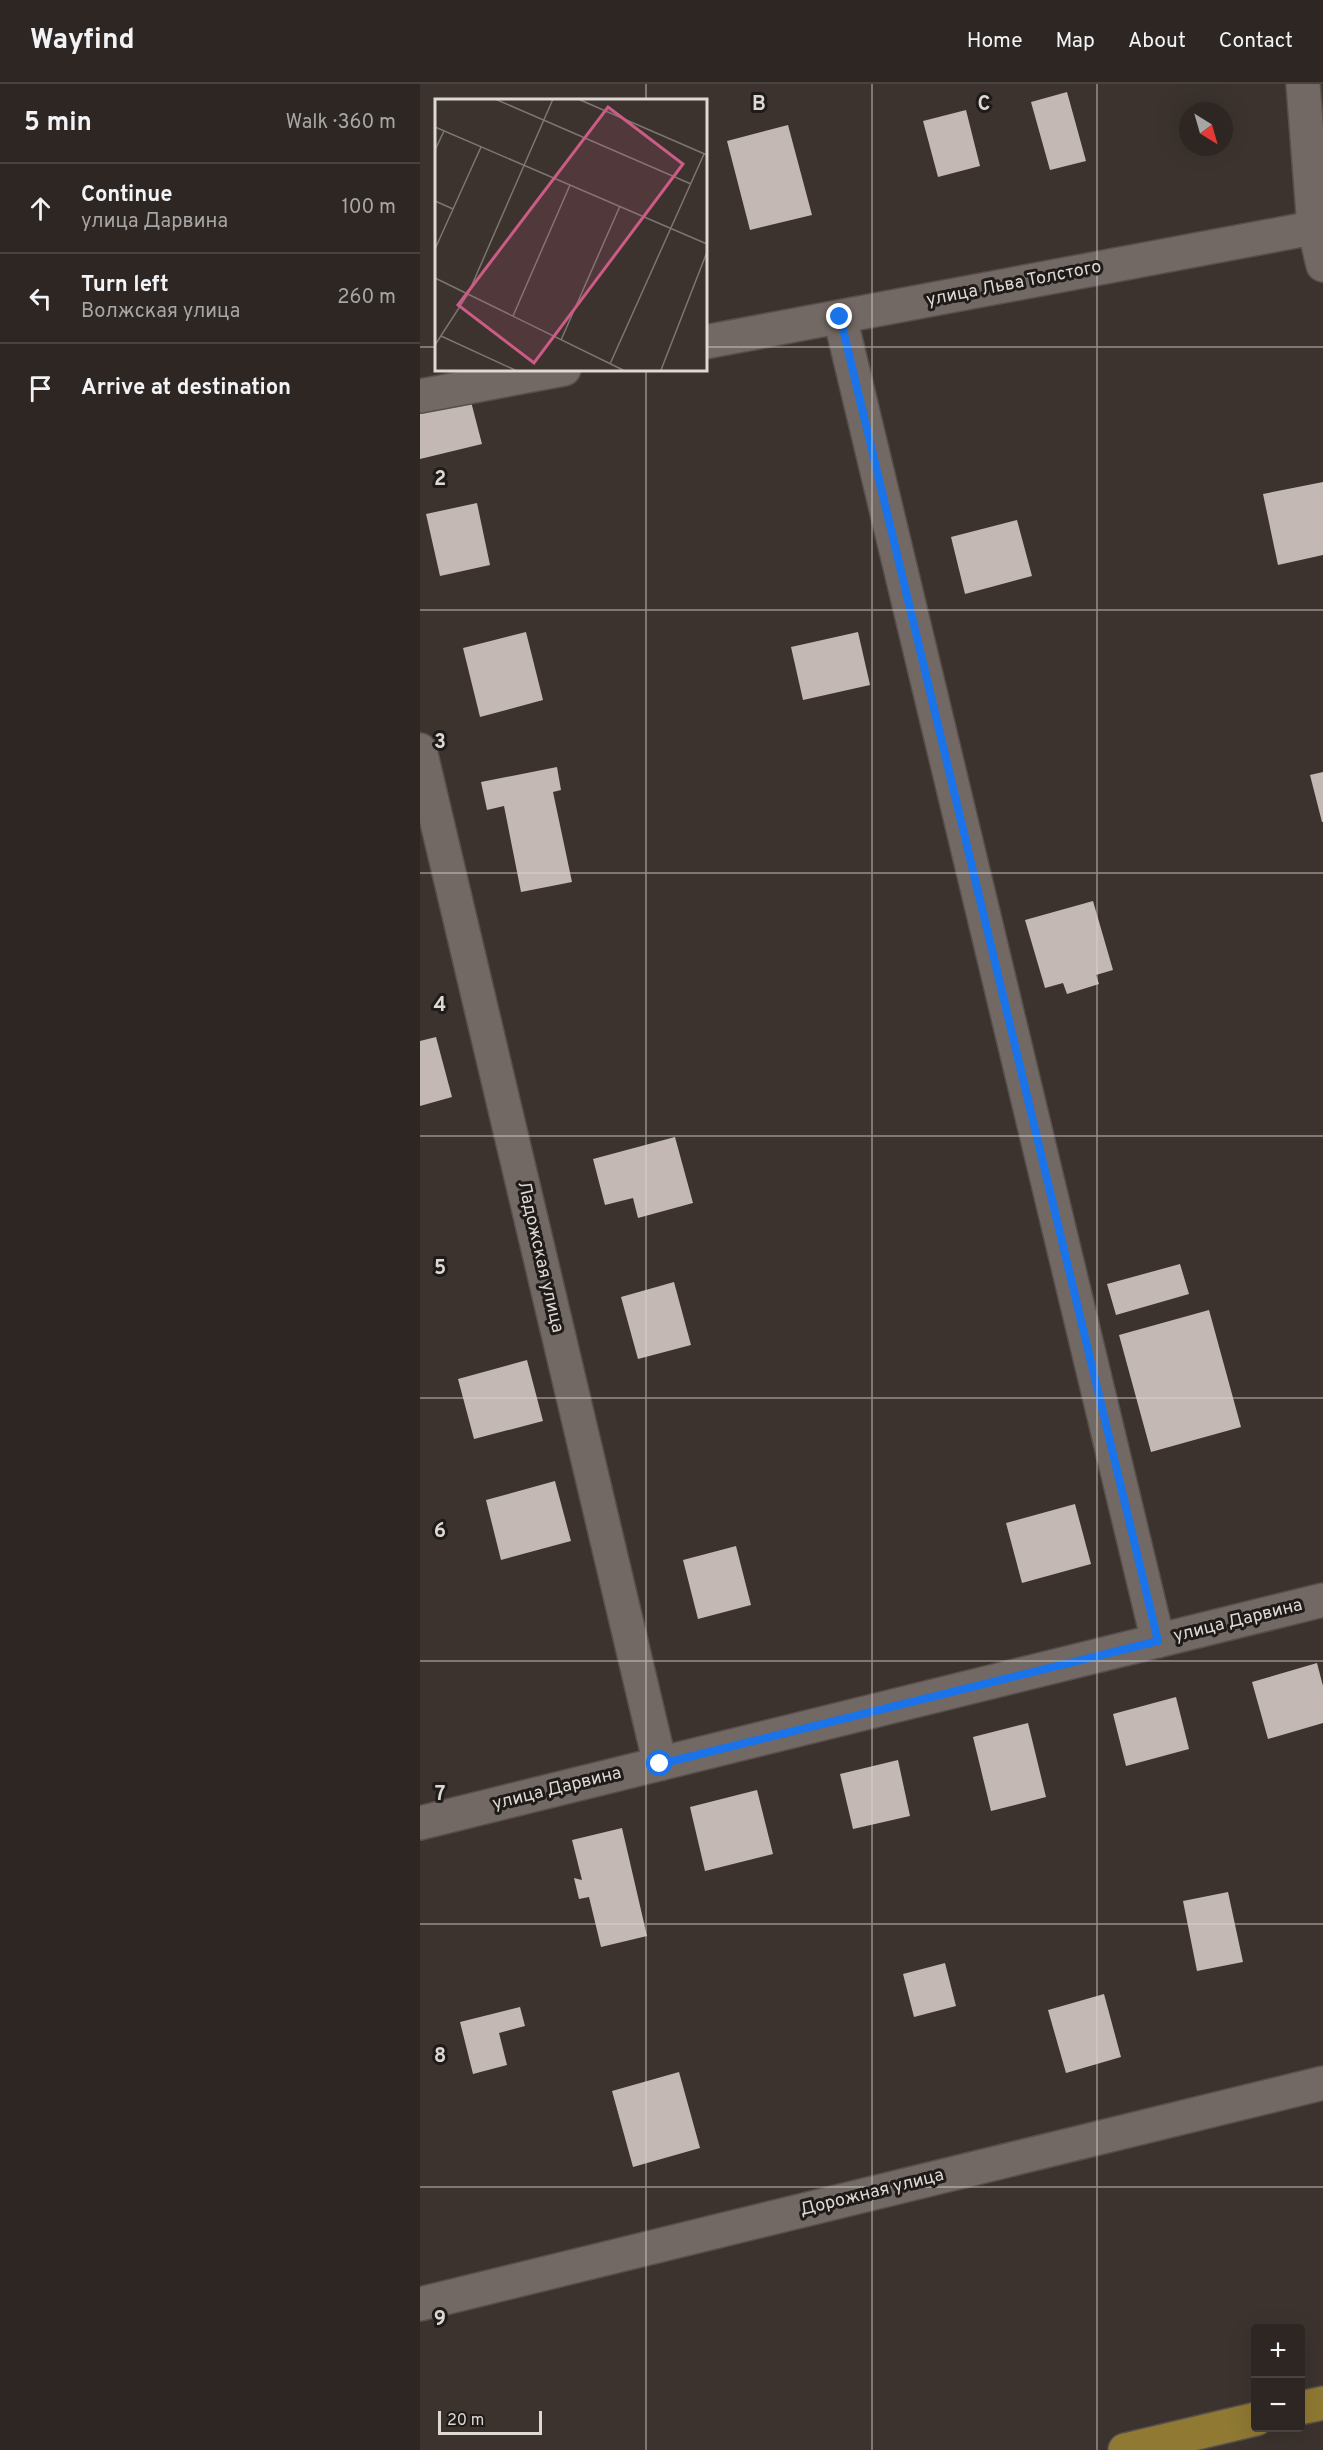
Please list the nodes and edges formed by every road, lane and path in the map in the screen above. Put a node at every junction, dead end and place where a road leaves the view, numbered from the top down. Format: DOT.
graph roads {
  1 [pos="1303,84"];
  2 [pos="1318,227"];
  3 [pos="1323,265"];
  4 [pos="840,317"];
  5 [pos="706,342"];
  6 [pos="559,370"];
  7 [pos="420,396"];
  8 [pos="420,750"];
  9 [pos="1323,1600"];
  10 [pos="1158,1641"];
  11 [pos="660,1764"];
  12 [pos="420,1823"];
  13 [pos="1323,2083"];
  14 [pos="420,2304"];
  15 [pos="1323,2403"];
  16 [pos="1305,2407"];
  17 [pos="1251,2420"];
  18 [pos="1125,2450"];
  1 -- 2 [label="street"];
  2 -- 3 [label="street"];
  2 -- 4 [label="street, улица Льва Толстого"];
  4 -- 5 [label="street, улица Льва Толстого"];
  4 -- 10 [label="street"];
  6 -- 7 [label="street"];
  8 -- 11 [label="street, Ладожская улица"];
  9 -- 10 [label="street, улица Дарвина"];
  10 -- 11 [label="street, улица Дарвина"];
  11 -- 12 [label="street, улица Дарвина"];
  13 -- 14 [label="street, Дорожная улица"];
  15 -- 16 [label="main road"];
  17 -- 18 [label="main road"];
}
